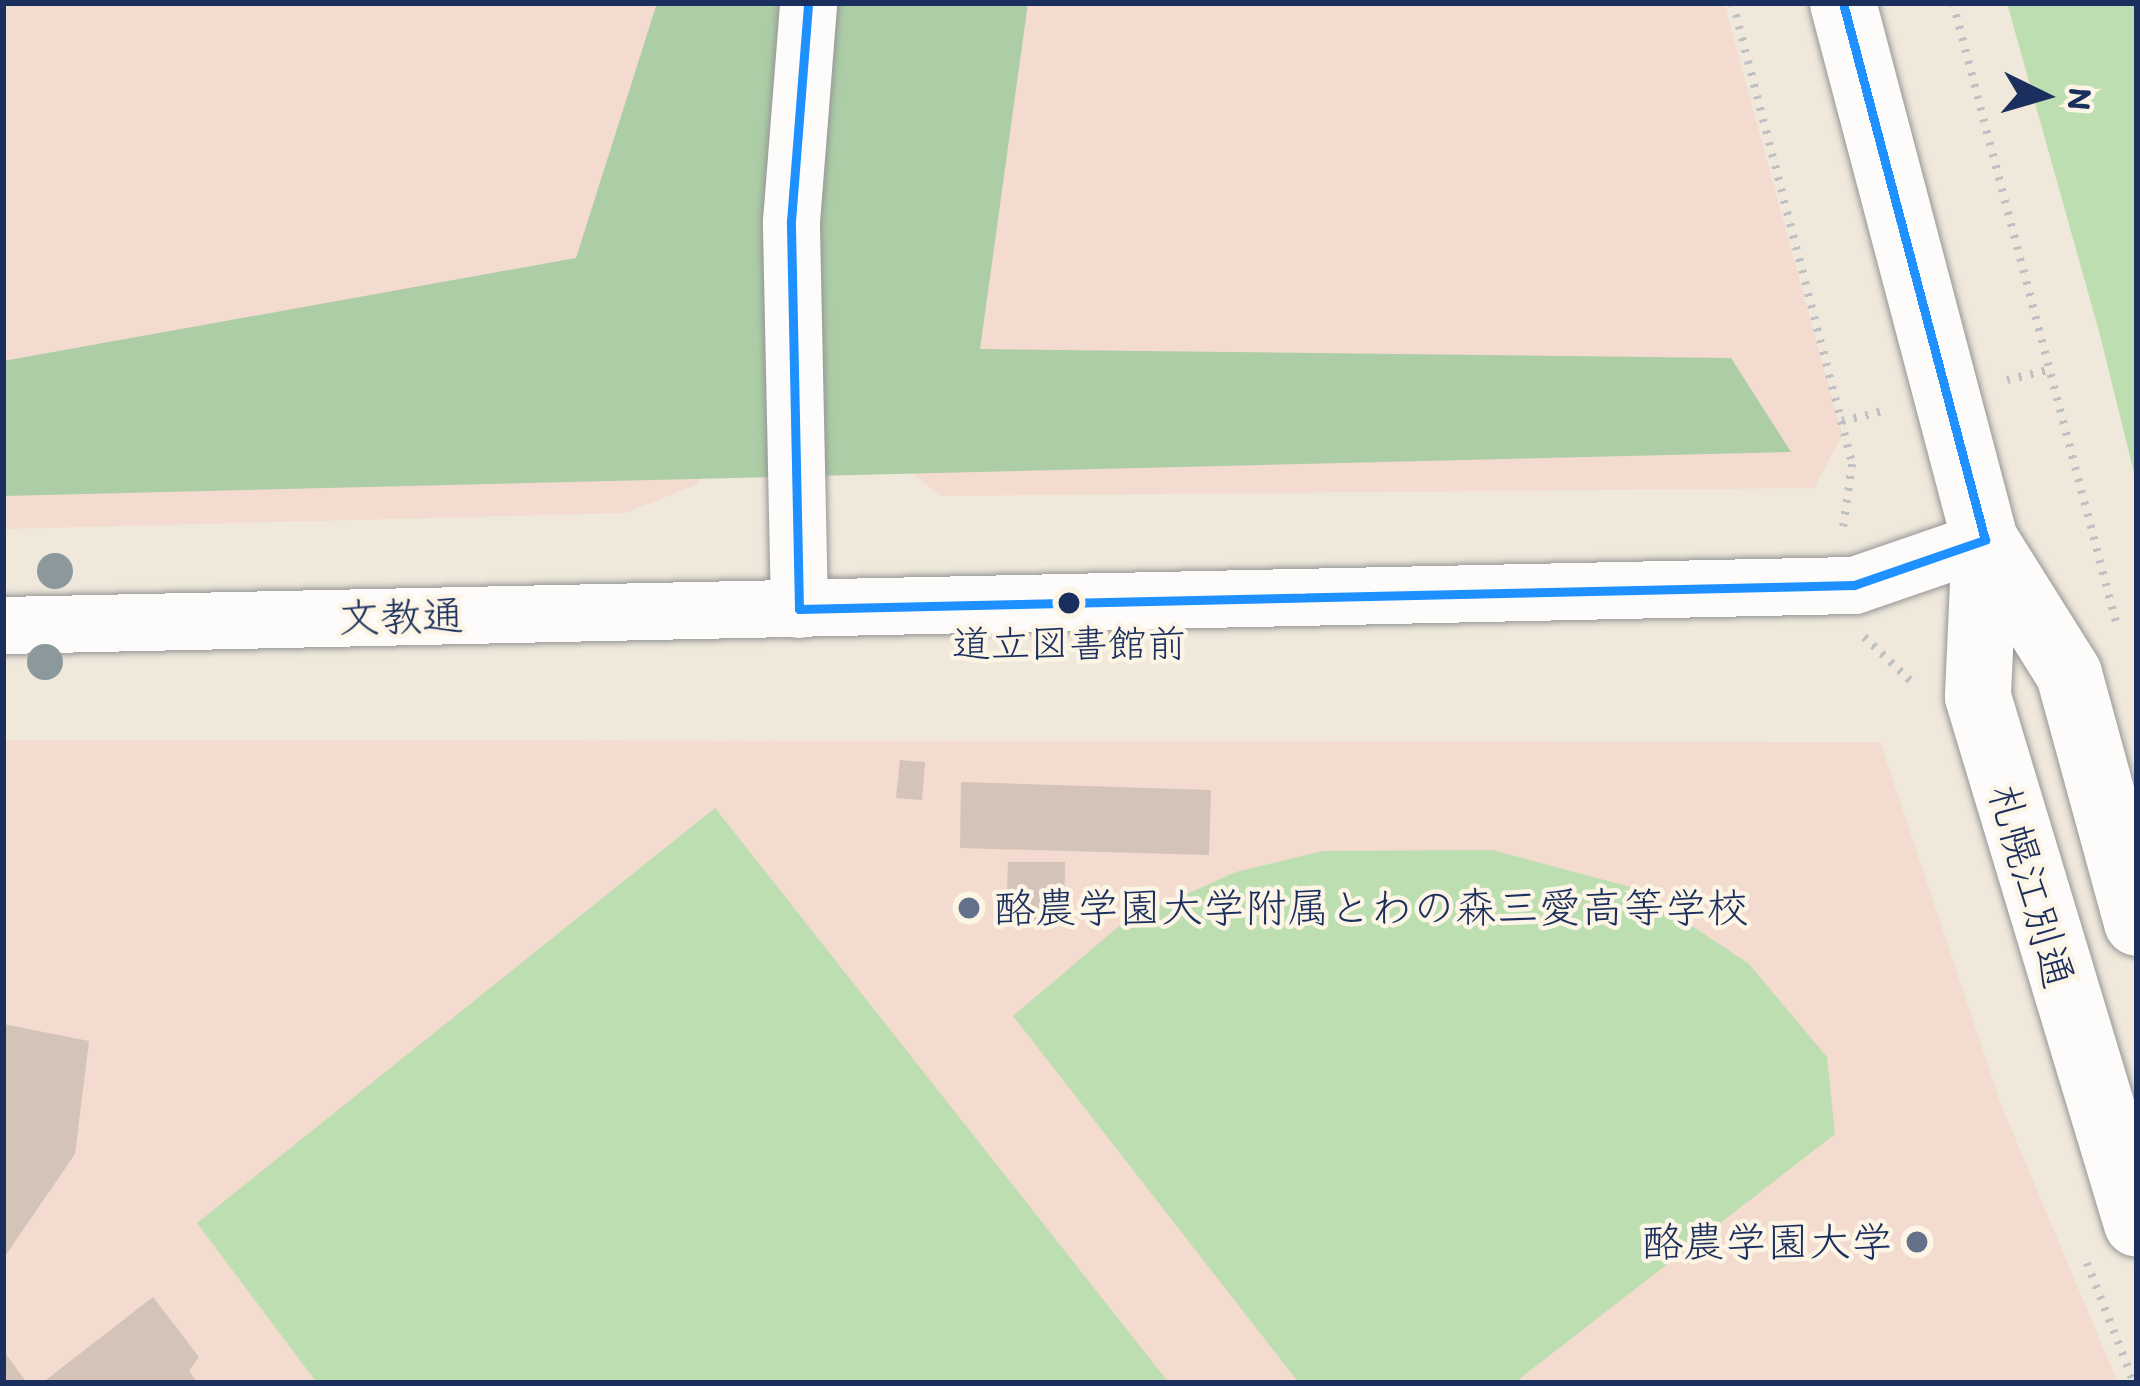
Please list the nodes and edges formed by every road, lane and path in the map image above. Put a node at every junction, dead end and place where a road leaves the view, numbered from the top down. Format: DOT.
graph roads {
  1 [pos="808,3"];
  2 [pos="1733,3"];
  3 [pos="1843,3"];
  4 [pos="1953,3"];
  5 [pos="1840,507"];
  6 [pos="1984,540"];
  7 [pos="799,609"];
  8 [pos="3,626"];
  9 [pos="2120,638"];
  10 [pos="2137,922"];
  11 [pos="2137,1224"];
  1 -- 7 [label="street"];
  2 -- 5 [label="path"];
  3 -- 6 [label="highway, 札幌江別通"];
  4 -- 9 [label="path"];
  6 -- 7 [label="street, 文教通"];
  6 -- 10 [label="highway, 札幌江別通"];
  6 -- 11 [label="highway, 札幌江別通"];
  7 -- 8 [label="street, 文教通"];
}
